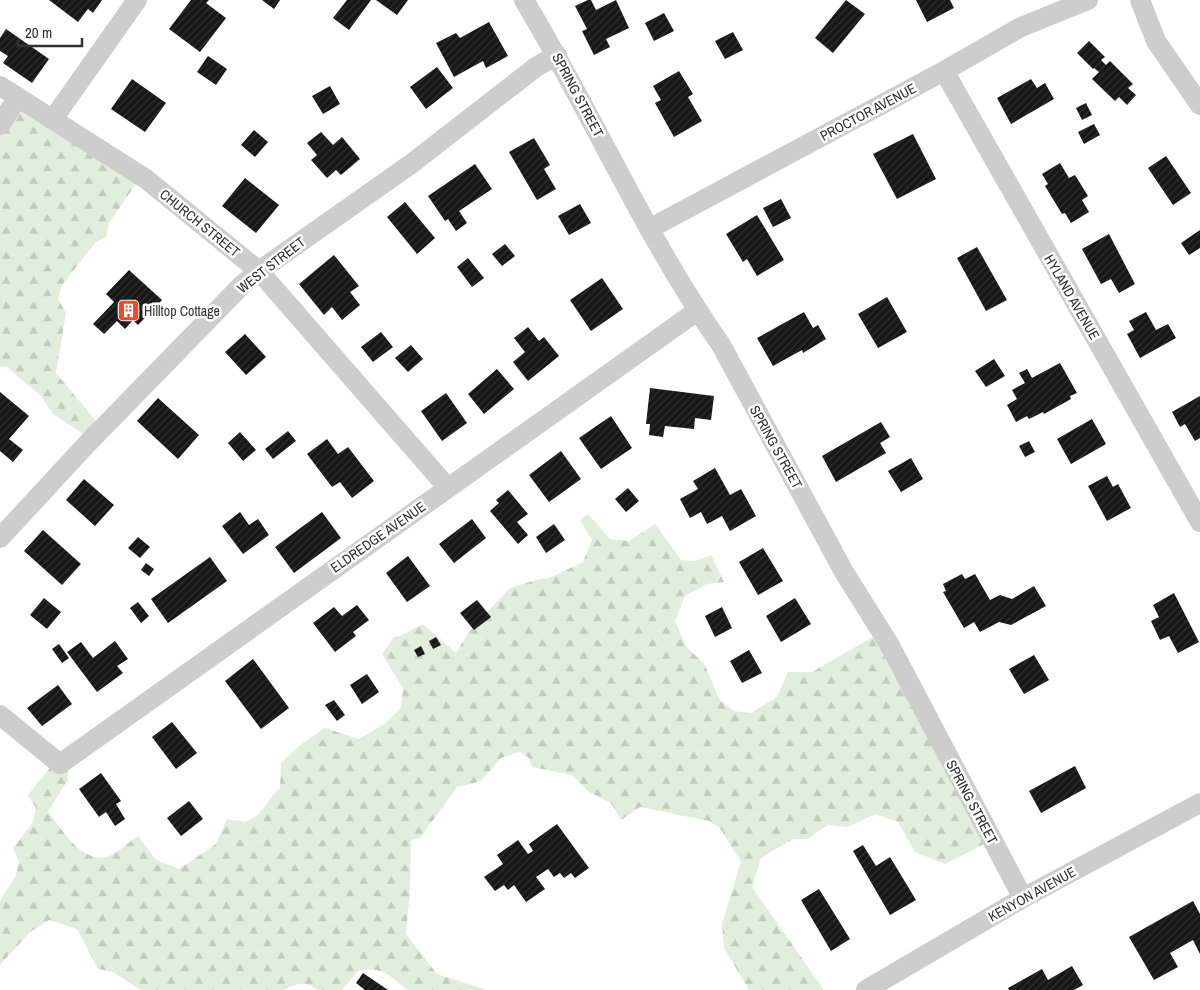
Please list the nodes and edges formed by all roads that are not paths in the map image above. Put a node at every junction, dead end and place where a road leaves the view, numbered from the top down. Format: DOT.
graph roads {
  1 [pos="137,0"];
  2 [pos="524,0"];
  3 [pos="1088,0"];
  4 [pos="1140,0"];
  5 [pos="557,55"];
  6 [pos="944,71"];
  7 [pos="0,86"];
  8 [pos="18,97"];
  9 [pos="1200,105"];
  10 [pos="53,119"];
  11 [pos="0,125"];
  12 [pos="649,229"];
  13 [pos="259,271"];
  14 [pos="697,311"];
  15 [pos="448,488"];
  16 [pos="1200,522"];
  17 [pos="0,538"];
  18 [pos="0,714"];
  19 [pos="1200,803"];
  20 [pos="1023,898"];
  21 [pos="866,990"];
  1 -- 10 [label="street"];
  2 -- 5 [label="street, SPRING STREET"];
  3 -- 6 [label="street, PROCTOR AVENUE"];
  4 -- 9 [label="street"];
  5 -- 12 [label="street, SPRING STREET"];
  5 -- 13 [label="street, WEST STREET"];
  6 -- 12 [label="street, PROCTOR AVENUE"];
  6 -- 16 [label="street, HYLAND AVENUE"];
  7 -- 8 [label="street, CHURCH STREET"];
  8 -- 10 [label="street, CHURCH STREET"];
  8 -- 11 [label="street"];
  10 -- 13 [label="street, CHURCH STREET"];
  12 -- 14 [label="street, SPRING STREET"];
  13 -- 15 [label="street, CHURCH STREET"];
  13 -- 17 [label="street, WEST STREET"];
  14 -- 15 [label="street, ELDREDGE AVENUE"];
  14 -- 20 [label="street, SPRING STREET"];
  15 -- 18 [label="street, ELDREDGE AVENUE"];
  19 -- 20 [label="street, KENYON AVENUE"];
  20 -- 21 [label="street, KENYON AVENUE"];
}
